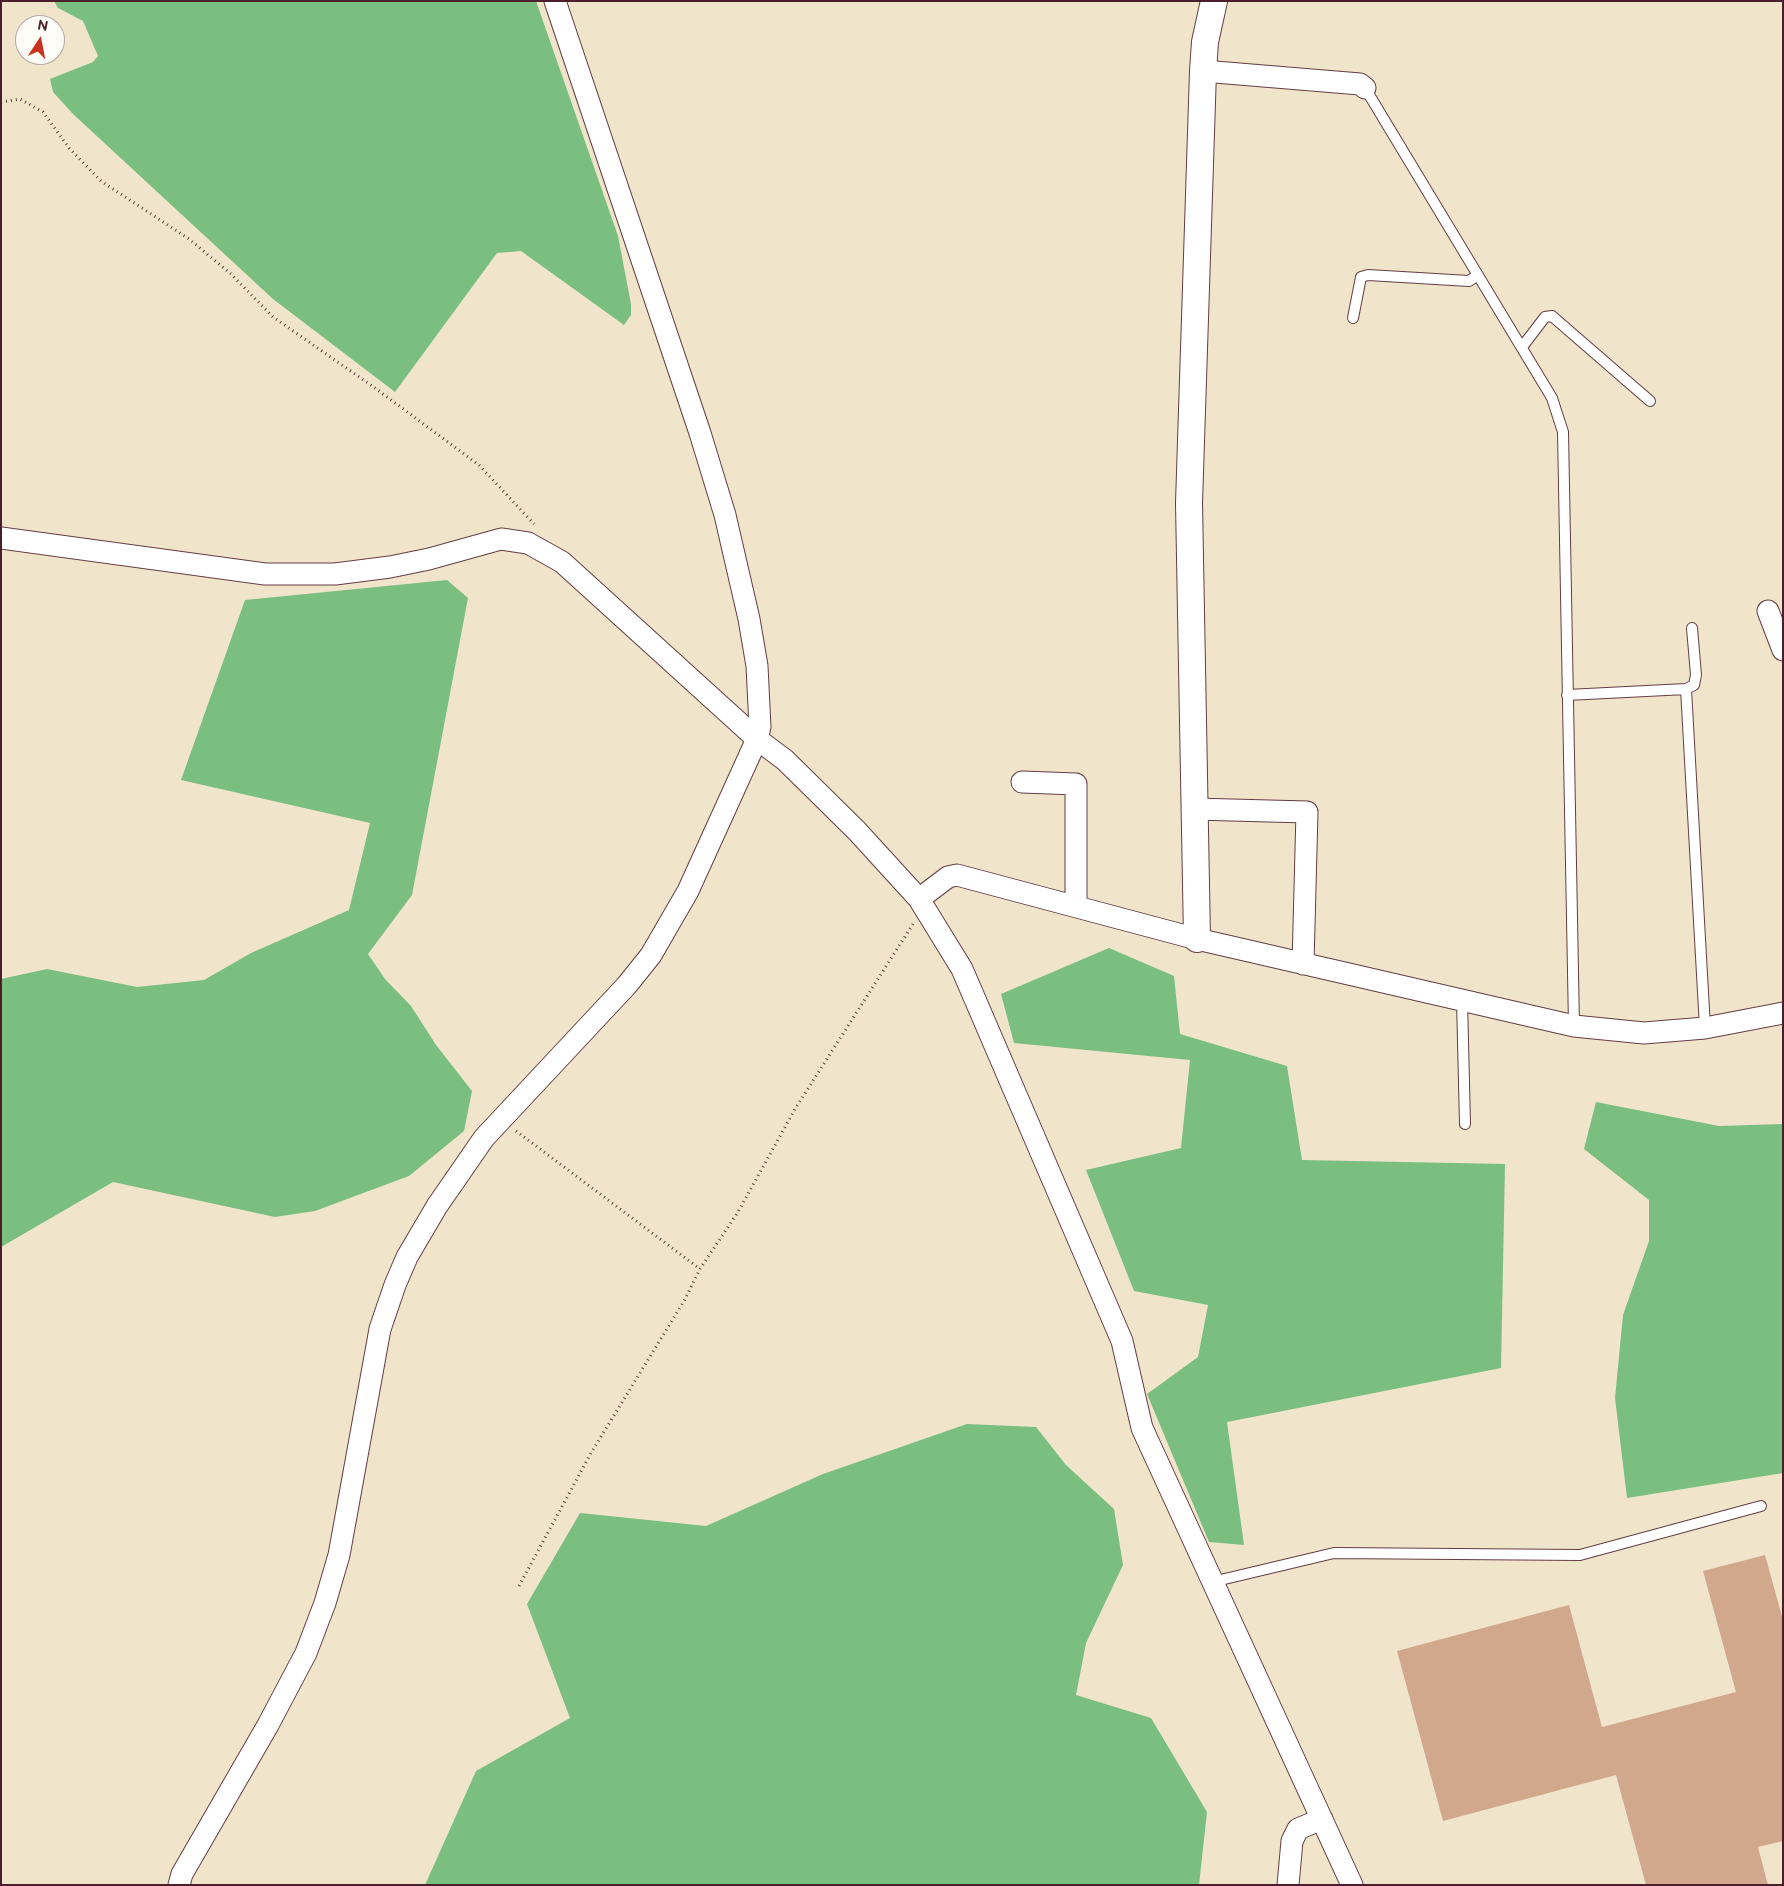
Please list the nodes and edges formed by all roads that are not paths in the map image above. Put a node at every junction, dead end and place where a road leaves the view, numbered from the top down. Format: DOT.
graph roads {
  1 [pos="555,1"];
  2 [pos="1214,1"];
  3 [pos="1203,71"];
  4 [pos="1365,88"];
  5 [pos="1478,275"];
  6 [pos="1352,318"];
  7 [pos="1522,348"];
  8 [pos="1650,401"];
  9 [pos="1,538"];
  10 [pos="1768,611"];
  11 [pos="1692,628"];
  12 [pos="1783,650"];
  13 [pos="1686,689"];
  14 [pos="1566,695"];
  15 [pos="758,739"];
  16 [pos="1022,782"];
  17 [pos="1194,809"];
  18 [pos="922,904"];
  19 [pos="1076,906"];
  20 [pos="1197,939"];
  21 [pos="1303,964"];
  22 [pos="1462,1000"];
  23 [pos="1783,1013"];
  24 [pos="1574,1026"];
  25 [pos="1704,1028"];
  26 [pos="1465,1124"];
  27 [pos="1761,1506"];
  28 [pos="1212,1582"];
  29 [pos="1322,1819"];
  30 [pos="179,1885"];
  31 [pos="1288,1885"];
  32 [pos="1352,1885"];
  1 -- 15 [label="street"];
  2 -- 3 [label="street"];
  3 -- 4 [label="street"];
  3 -- 17 [label="street"];
  4 -- 5 [label="lane"];
  5 -- 6 [label="lane"];
  5 -- 7 [label="lane"];
  7 -- 8 [label="lane"];
  7 -- 14 [label="lane"];
  9 -- 15 [label="street"];
  10 -- 12 [label="street"];
  11 -- 13 [label="lane"];
  13 -- 14 [label="lane"];
  13 -- 25 [label="lane"];
  14 -- 24 [label="lane"];
  15 -- 18 [label="street"];
  15 -- 30 [label="street"];
  16 -- 19 [label="street"];
  17 -- 20 [label="street"];
  17 -- 21 [label="street"];
  18 -- 19 [label="street"];
  18 -- 28 [label="street"];
  19 -- 20 [label="street"];
  20 -- 21 [label="street"];
  21 -- 22 [label="street"];
  22 -- 24 [label="street"];
  22 -- 26 [label="lane"];
  23 -- 25 [label="street"];
  24 -- 25 [label="street"];
  27 -- 28 [label="lane"];
  28 -- 29 [label="street"];
  29 -- 31 [label="street"];
  29 -- 32 [label="street"];
}
